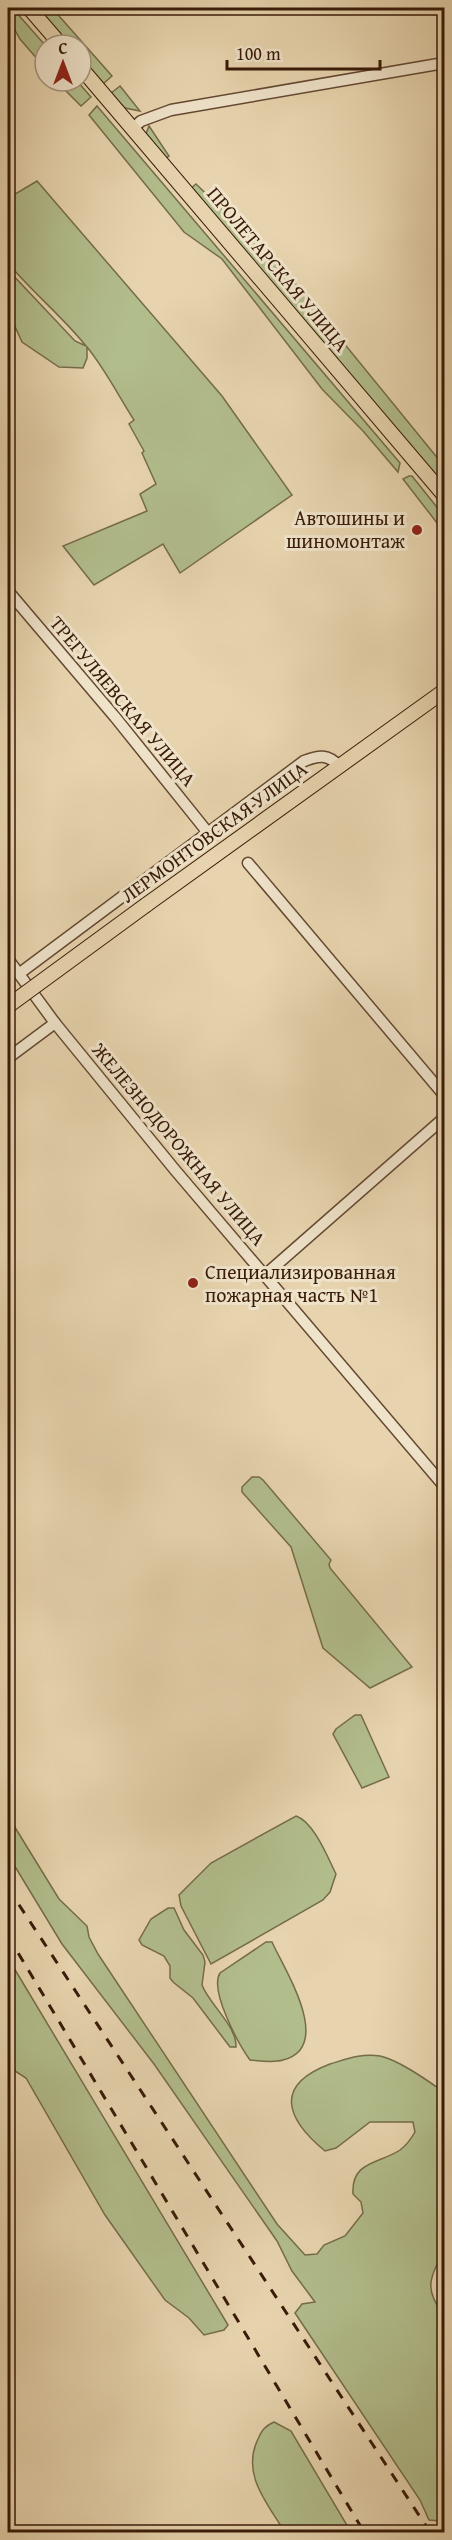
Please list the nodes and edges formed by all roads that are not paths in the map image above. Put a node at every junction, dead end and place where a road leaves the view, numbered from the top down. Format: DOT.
graph roads {
  1 [pos="29,8"];
  2 [pos="51,33"];
  3 [pos="444,63"];
  4 [pos="93,82"];
  5 [pos="133,128"];
  6 [pos="444,495"];
  7 [pos="8,591"];
  8 [pos="444,691"];
  9 [pos="339,766"];
  10 [pos="209,834"];
  11 [pos="249,864"];
  12 [pos="8,959"];
  13 [pos="20,973"];
  14 [pos="8,1006"];
  15 [pos="55,1023"];
  16 [pos="8,1058"];
  17 [pos="444,1095"];
  18 [pos="444,1118"];
  19 [pos="265,1275"];
  20 [pos="444,1486"];
  1 -- 2 [label="main road"];
  3 -- 5 [label="street"];
  4 -- 5 [label="main road, ПРОЛЕТАРСКАЯ УЛИЦА"];
  5 -- 6 [label="main road, ПРОЛЕТАРСКАЯ УЛИЦА"];
  7 -- 10 [label="street, ТРЕГУЛЯЕВСКАЯ УЛИЦА"];
  8 -- 9 [label="main road, ЛЕРМОНТОВСКАЯ УЛИЦА"];
  9 -- 10 [label="street"];
  9 -- 14 [label="main road, ЛЕРМОНТОВСКАЯ УЛИЦА, bridge"];
  10 -- 13 [label="street"];
  11 -- 17 [label="street"];
  12 -- 13 [label="street, ЖЕЛЕЗНОДОРОЖНАЯ УЛИЦА"];
  13 -- 15 [label="street, ЖЕЛЕЗНОДОРОЖНАЯ УЛИЦА"];
  15 -- 16 [label="street"];
  15 -- 19 [label="street, ЖЕЛЕЗНОДОРОЖНАЯ УЛИЦА"];
  18 -- 19 [label="street"];
  19 -- 20 [label="street, ЖЕЛЕЗНОДОРОЖНАЯ УЛИЦА"];
}
